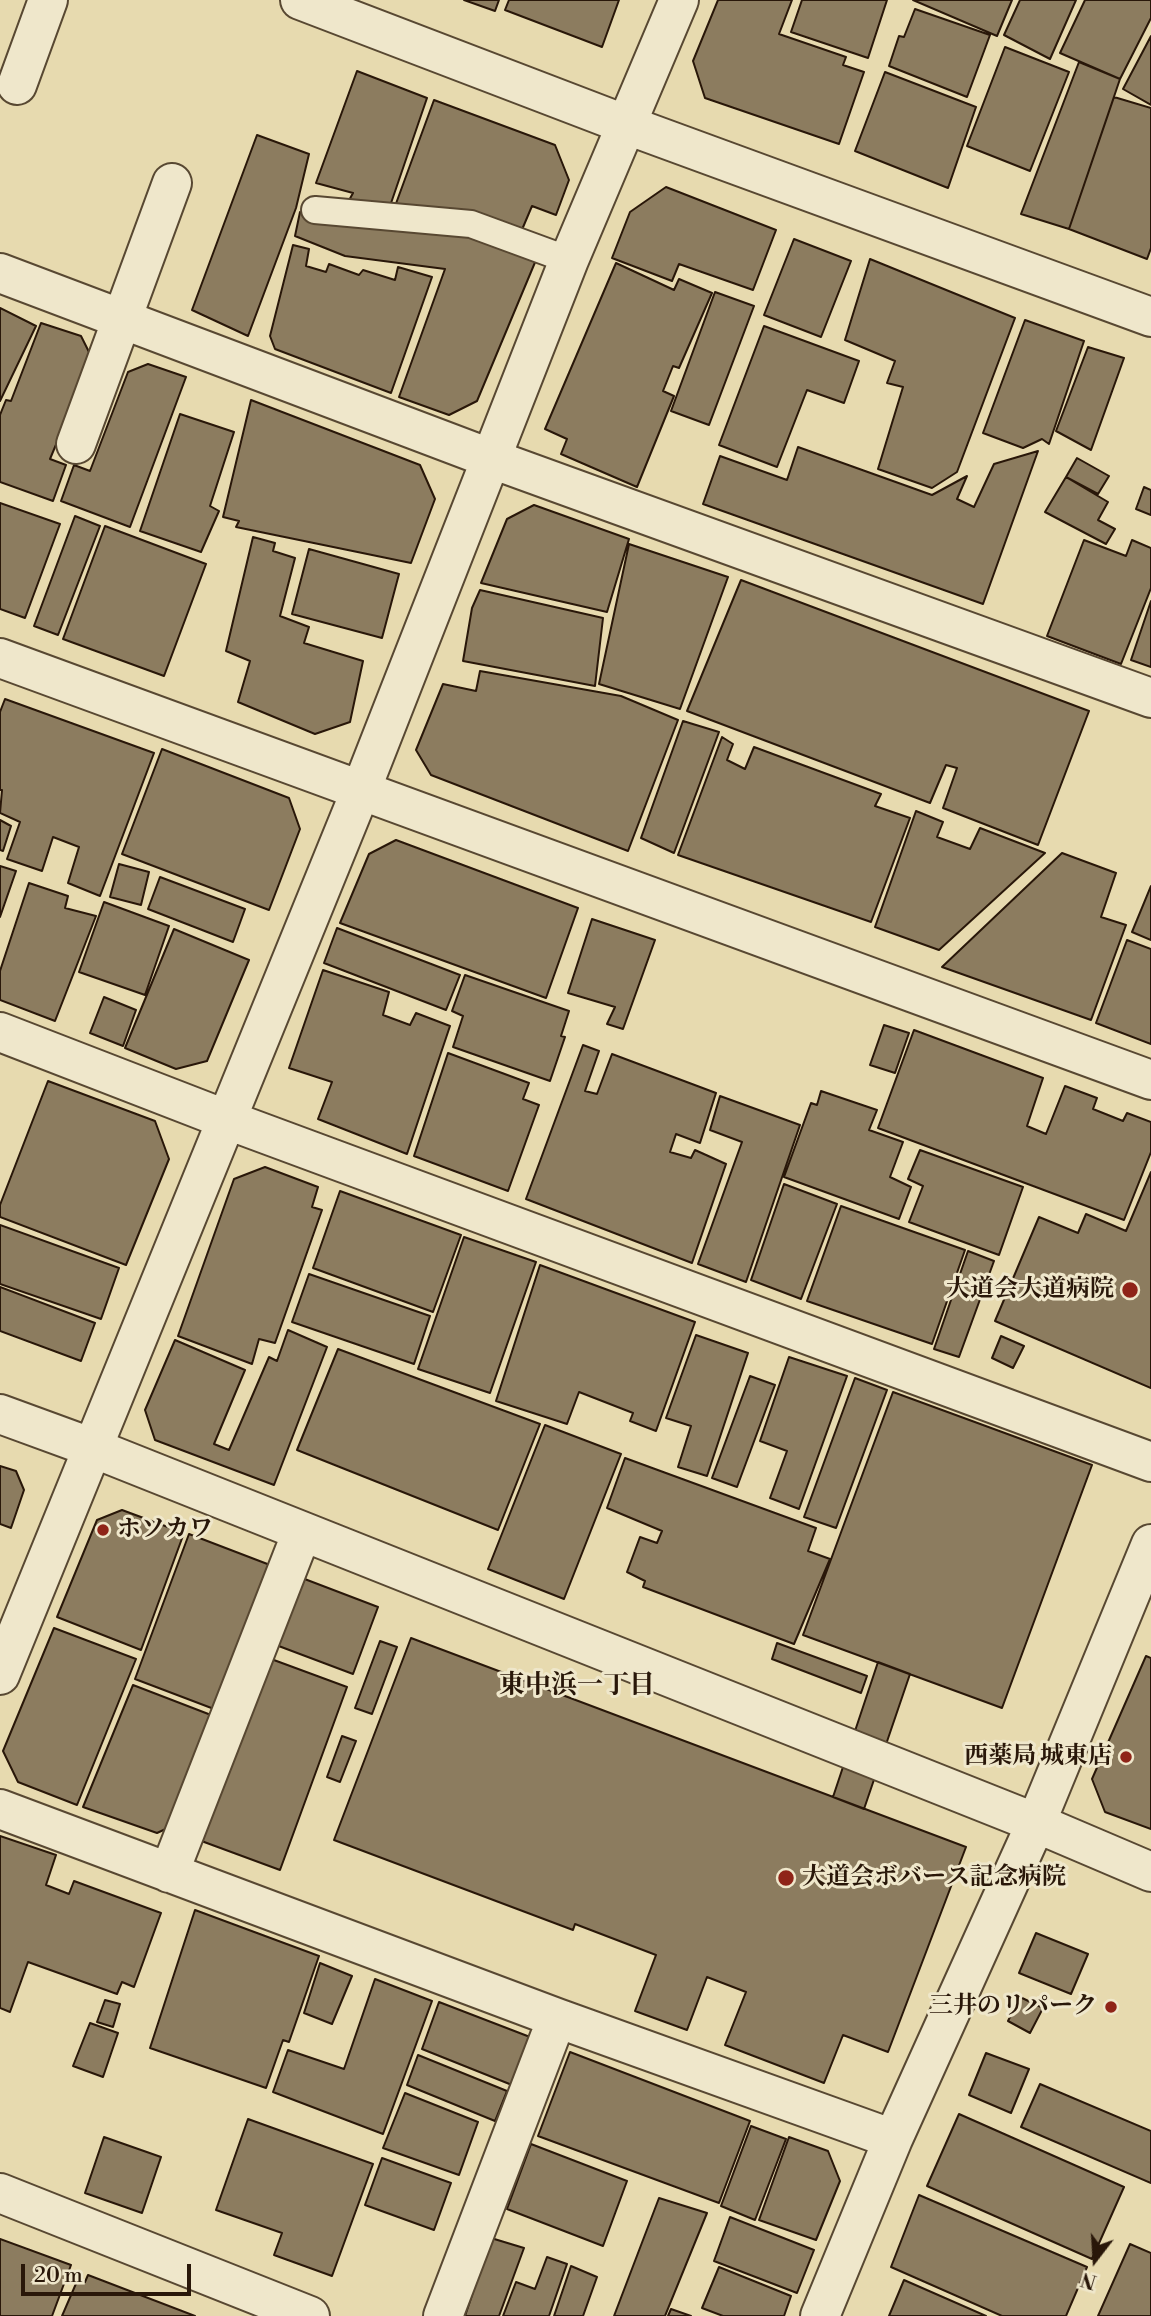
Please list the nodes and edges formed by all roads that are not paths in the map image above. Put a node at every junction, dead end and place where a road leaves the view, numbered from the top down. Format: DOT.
graph roads {
  1 [pos="48,0"];
  2 [pos="300,0"];
  3 [pos="679,0"];
  4 [pos="17,85"];
  5 [pos="627,125"];
  6 [pos="172,183"];
  7 [pos="315,210"];
  8 [pos="569,260"];
  9 [pos="0,273"];
  10 [pos="1151,317"];
  11 [pos="123,318"];
  12 [pos="76,444"];
  13 [pos="492,459"];
  14 [pos="0,658"];
  15 [pos="1151,698"];
  16 [pos="360,790"];
  17 [pos="0,1032"];
  18 [pos="1151,1080"];
  19 [pos="225,1119"];
  20 [pos="0,1414"];
  21 [pos="93,1448"];
  22 [pos="1151,1462"];
  23 [pos="302,1532"];
  24 [pos="1151,1544"];
  25 [pos="1141,1593"];
  26 [pos="0,1675"];
  27 [pos="0,1809"];
  28 [pos="1035,1823"];
  29 [pos="1151,1872"];
  30 [pos="169,1873"];
  31 [pos="557,2018"];
  32 [pos="892,2140"];
  33 [pos="0,2193"];
  34 [pos="310,2316"];
  35 [pos="443,2316"];
  36 [pos="820,2316"];
  1 -- 4 [label="street"];
  2 -- 5 [label="street"];
  3 -- 5 [label="street"];
  5 -- 8 [label="street"];
  5 -- 10 [label="street"];
  6 -- 11 [label="street"];
  7 -- 8 [label="lane"];
  8 -- 13 [label="street"];
  9 -- 11 [label="street"];
  11 -- 12 [label="street"];
  11 -- 13 [label="street"];
  13 -- 15 [label="street"];
  13 -- 16 [label="street"];
  14 -- 16 [label="street"];
  16 -- 18 [label="street"];
  16 -- 19 [label="street"];
  17 -- 19 [label="street"];
  19 -- 21 [label="street"];
  19 -- 22 [label="street"];
  20 -- 21 [label="street"];
  21 -- 23 [label="street"];
  21 -- 26 [label="street"];
  23 -- 28 [label="street"];
  23 -- 30 [label="street"];
  24 -- 25 [label="street"];
  25 -- 28 [label="street"];
  27 -- 30 [label="street"];
  28 -- 29 [label="street"];
  28 -- 32 [label="street"];
  30 -- 31 [label="street"];
  31 -- 32 [label="street"];
  31 -- 35 [label="street"];
  32 -- 36 [label="street"];
  33 -- 34 [label="street"];
}
